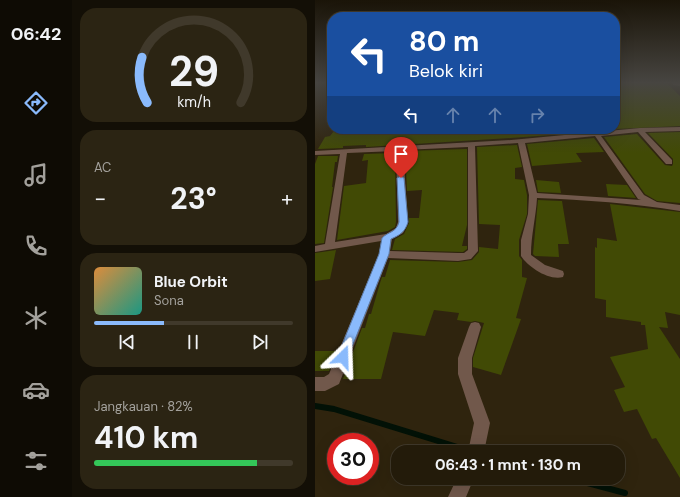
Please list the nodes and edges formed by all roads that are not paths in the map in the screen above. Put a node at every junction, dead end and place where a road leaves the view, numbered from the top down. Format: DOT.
graph roads {
  1 [pos="680,128"];
  2 [pos="640,130"];
  3 [pos="620,132"];
  4 [pos="597,134"];
  5 [pos="521,142"];
  6 [pos="471,145"];
  7 [pos="399,149"];
  8 [pos="344,151"];
  9 [pos="315,153"];
  10 [pos="669,162"];
  11 [pos="533,195"];
  12 [pos="655,204"];
  13 [pos="680,208"];
  14 [pos="387,238"];
  15 [pos="329,247"];
  16 [pos="315,249"];
  17 [pos="384,254"];
  18 [pos="559,274"];
  19 [pos="475,327"];
  20 [pos="315,384"];
  21 [pos="478,445"];
  22 [pos="463,485"];
  23 [pos="457,497"];
  1 -- 2 [label="street"];
  2 -- 3 [label="street"];
  2 -- 10 [label="street"];
  4 -- 5 [label="street"];
  4 -- 12 [label="street"];
  5 -- 6 [label="street"];
  5 -- 11 [label="street"];
  6 -- 7 [label="street"];
  6 -- 17 [label="street"];
  7 -- 8 [label="street"];
  7 -- 14 [label="street"];
  8 -- 9 [label="street"];
  8 -- 15 [label="street"];
  11 -- 12 [label="street"];
  11 -- 18 [label="street"];
  12 -- 13 [label="street"];
  14 -- 15 [label="street"];
  14 -- 17 [label="street"];
  15 -- 16 [label="street"];
  17 -- 20 [label="street"];
  19 -- 21 [label="street"];
  22 -- 23 [label="street"];
}
